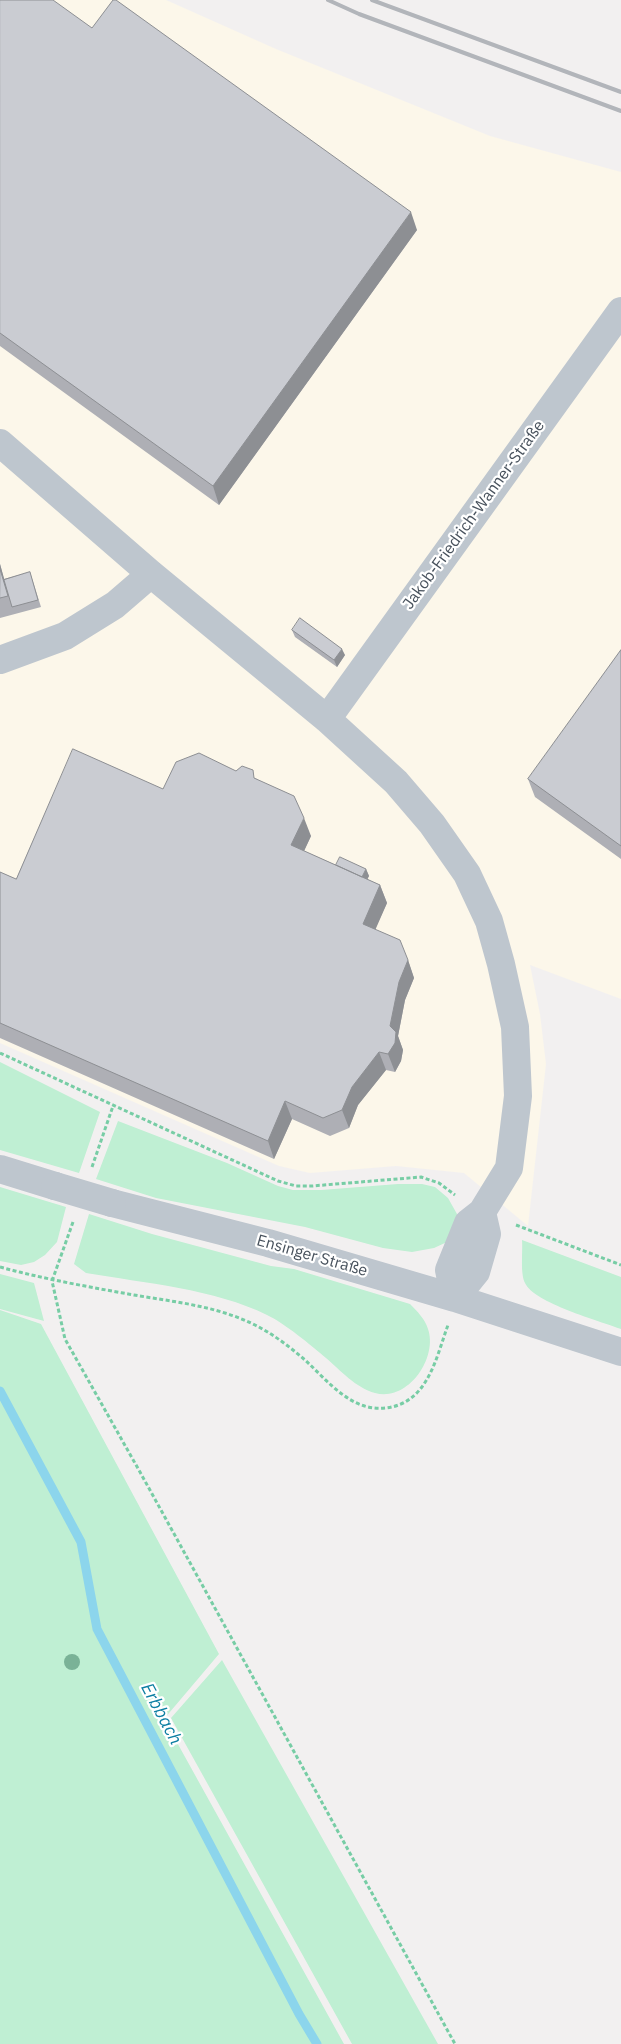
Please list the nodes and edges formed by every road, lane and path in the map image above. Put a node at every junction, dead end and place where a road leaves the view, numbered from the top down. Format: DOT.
graph roads {
  1 [pos="621,311"];
  2 [pos="0,443"];
  3 [pos="151,574"];
  4 [pos="0,660"];
  5 [pos="327,719"];
  6 [pos="0,1053"];
  7 [pos="0,1169"];
  8 [pos="482,1212"];
  9 [pos="621,1266"];
  10 [pos="0,1267"];
  11 [pos="52,1281"];
  12 [pos="455,1298"];
  13 [pos="621,1352"];
  14 [pos="455,2044"];
  1 -- 5 [label="street, Jakob-Friedrich-Wanner-Straße"];
  2 -- 3 [label="street"];
  3 -- 4 [label="street"];
  3 -- 5 [label="street"];
  5 -- 8 [label="street"];
  6 -- 8 [label="path"];
  7 -- 12 [label="street, Ensinger Straße, bridge"];
  8 -- 9 [label="path"];
  8 -- 12 [label="street"];
  10 -- 11 [label="path"];
  11 -- 12 [label="path"];
  11 -- 14 [label="path"];
  12 -- 13 [label="street, Ensinger Straße"];
}
